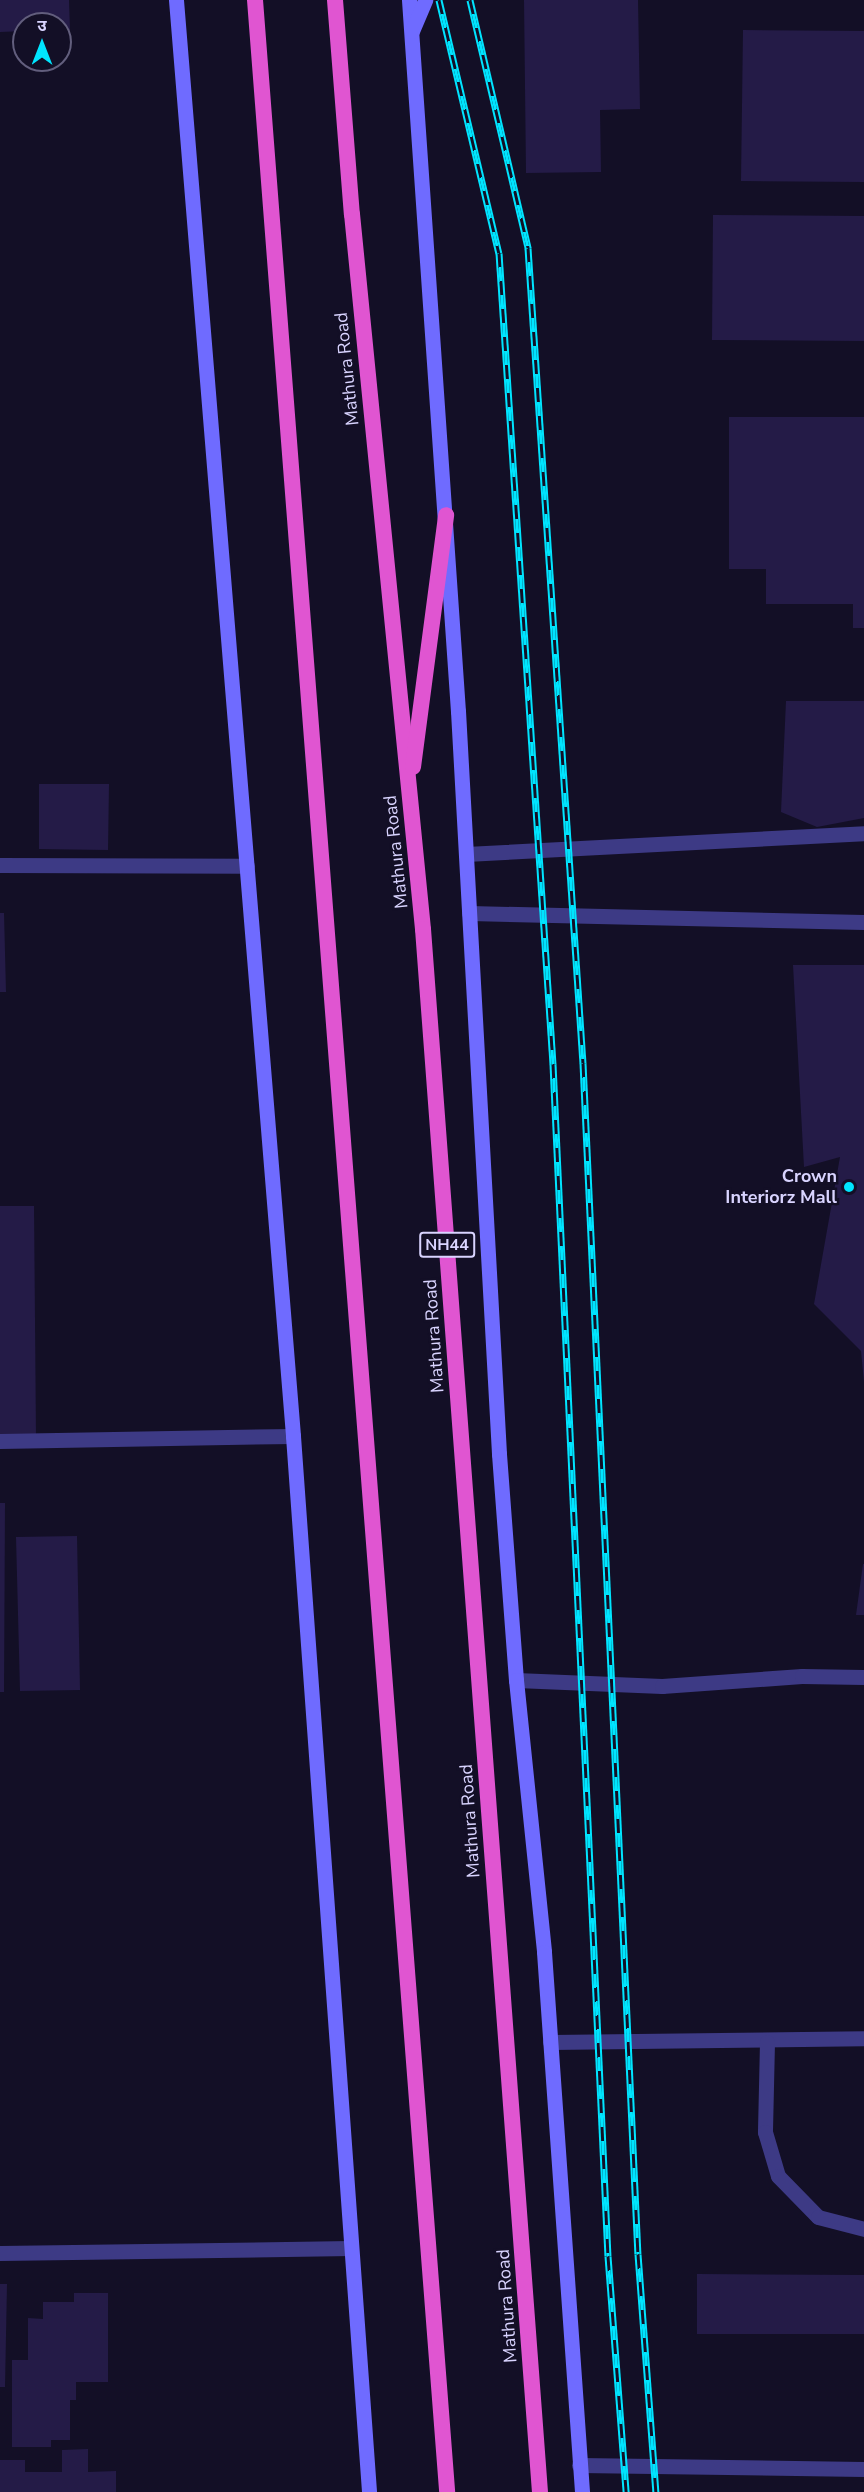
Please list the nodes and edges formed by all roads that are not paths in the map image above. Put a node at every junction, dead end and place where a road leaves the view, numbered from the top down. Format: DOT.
graph roads {
  1 [pos="176,0"];
  2 [pos="255,0"];
  3 [pos="335,0"];
  4 [pos="409,0"];
  5 [pos="425,0"];
  6 [pos="410,35"];
  7 [pos="446,515"];
  8 [pos="410,797"];
  9 [pos="864,833"];
  10 [pos="466,854"];
  11 [pos="0,865"];
  12 [pos="247,866"];
  13 [pos="469,913"];
  14 [pos="864,922"];
  15 [pos="293,1436"];
  16 [pos="0,1441"];
  17 [pos="864,1677"];
  18 [pos="516,1680"];
  19 [pos="864,2038"];
  20 [pos="550,2042"];
  21 [pos="767,2042"];
  22 [pos="864,2229"];
  23 [pos="351,2248"];
  24 [pos="0,2253"];
  25 [pos="579,2465"];
  26 [pos="864,2469"];
  27 [pos="369,2492"];
  28 [pos="447,2492"];
  29 [pos="540,2492"];
  30 [pos="582,2492"];
  1 -- 12 [label="main road"];
  2 -- 28 [label="highway"];
  3 -- 8 [label="highway, Mathura Road / NH44"];
  4 -- 6 [label="main road"];
  5 -- 6 [label="main road"];
  6 -- 7 [label="main road"];
  7 -- 8 [label="highway"];
  7 -- 10 [label="main road"];
  8 -- 29 [label="highway, Mathura Road / NH44"];
  9 -- 10 [label="street"];
  10 -- 13 [label="main road"];
  11 -- 12 [label="street"];
  12 -- 15 [label="main road"];
  13 -- 14 [label="street"];
  13 -- 18 [label="main road"];
  15 -- 16 [label="street"];
  15 -- 23 [label="main road"];
  17 -- 18 [label="street"];
  18 -- 20 [label="main road"];
  19 -- 21 [label="street"];
  20 -- 21 [label="street"];
  20 -- 25 [label="main road"];
  21 -- 22 [label="street"];
  23 -- 24 [label="street"];
  23 -- 27 [label="main road"];
  25 -- 26 [label="street"];
  25 -- 30 [label="main road"];
}
